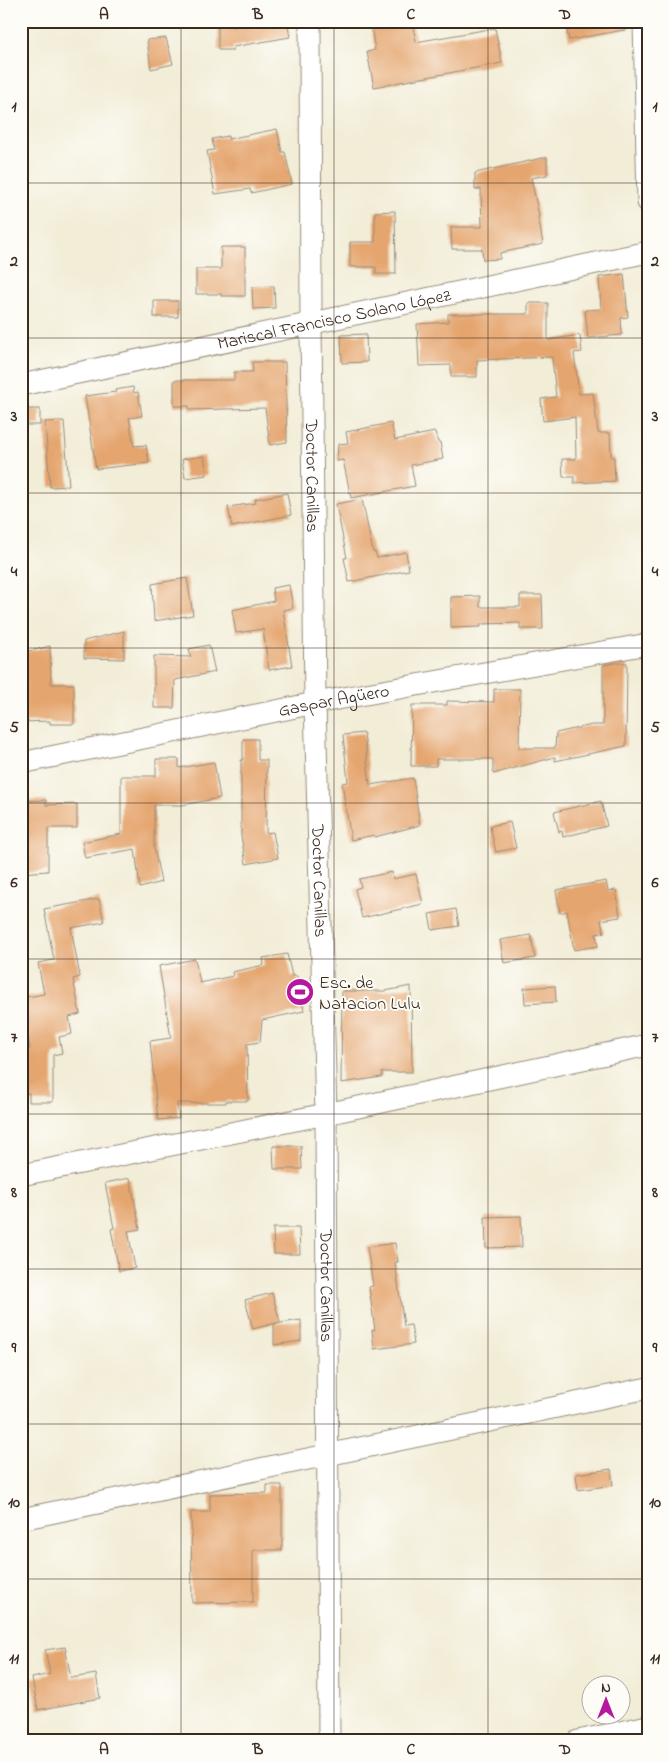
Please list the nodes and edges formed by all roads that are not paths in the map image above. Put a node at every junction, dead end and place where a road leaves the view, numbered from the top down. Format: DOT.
graph roads {
  1 [pos="310,21"];
  2 [pos="644,21"];
  3 [pos="648,202"];
  4 [pos="648,252"];
  5 [pos="311,324"];
  6 [pos="21,385"];
  7 [pos="648,644"];
  8 [pos="315,703"];
  9 [pos="21,763"];
  10 [pos="648,1045"];
  11 [pos="326,1114"];
  12 [pos="21,1175"];
  13 [pos="648,1388"];
  14 [pos="328,1455"];
  15 [pos="21,1519"];
  16 [pos="648,1726"];
  17 [pos="329,1741"];
  18 [pos="578,1741"];
  1 -- 5 [label="street, Doctor Canillas"];
  2 -- 3 [label="street"];
  4 -- 5 [label="street, Mariscal Francisco Solano López"];
  5 -- 6 [label="street, Mariscal Francisco Solano López"];
  5 -- 8 [label="street, Doctor Canillas"];
  7 -- 8 [label="street, Gaspar Agüero"];
  8 -- 9 [label="street, Gaspar Agüero"];
  8 -- 11 [label="street, Doctor Canillas"];
  10 -- 11 [label="street"];
  11 -- 12 [label="street"];
  11 -- 14 [label="street, Doctor Canillas"];
  13 -- 14 [label="street"];
  14 -- 15 [label="street"];
  14 -- 17 [label="street, Doctor Canillas"];
  16 -- 18 [label="street"];
}
